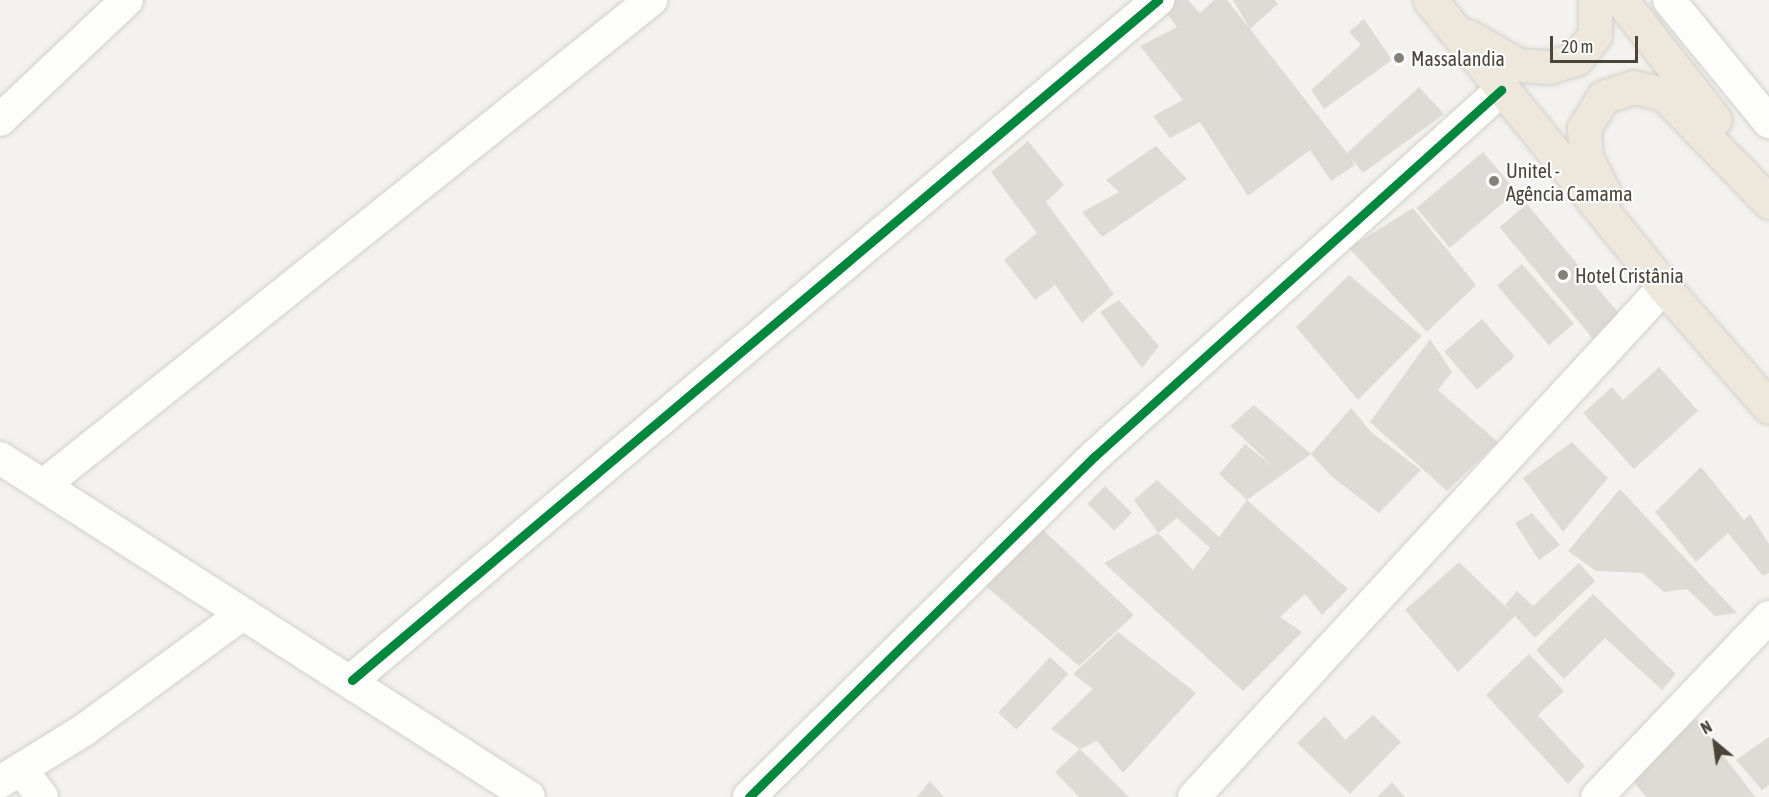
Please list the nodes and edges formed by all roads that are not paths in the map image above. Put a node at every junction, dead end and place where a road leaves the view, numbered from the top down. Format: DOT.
graph roads {
  1 [pos="127,0"];
  2 [pos="651,0"];
  3 [pos="1158,0"];
  4 [pos="1595,0"];
  5 [pos="1621,0"];
  6 [pos="1669,0"];
  7 [pos="1439,12"];
  8 [pos="1501,90"];
  9 [pos="0,120"];
  10 [pos="1769,122"];
  11 [pos="1769,190"];
  12 [pos="1769,202"];
  13 [pos="1664,287"];
  14 [pos="1701,324"];
  15 [pos="1769,406"];
  16 [pos="0,458"];
  17 [pos="45,484"];
  18 [pos="241,615"];
  19 [pos="1769,617"];
  20 [pos="352,680"];
  21 [pos="10,776"];
  22 [pos="42,797"];
  23 [pos="529,797"];
  24 [pos="749,797"];
  25 [pos="1194,797"];
  26 [pos="1597,797"];
  1 -- 9 [label="street"];
  2 -- 17 [label="street"];
  3 -- 20 [label="street"];
  4 -- 7 [label="highway"];
  5 -- 11 [label="highway"];
  6 -- 10 [label="street"];
  7 -- 8 [label="highway"];
  8 -- 13 [label="highway"];
  8 -- 24 [label="street"];
  12 -- 14 [label="highway"];
  13 -- 14 [label="highway"];
  13 -- 25 [label="street"];
  14 -- 15 [label="highway"];
  16 -- 17 [label="street"];
  17 -- 18 [label="street"];
  18 -- 20 [label="street"];
  18 -- 21 [label="street"];
  19 -- 26 [label="street"];
  20 -- 23 [label="street"];
  21 -- 22 [label="street"];
}
